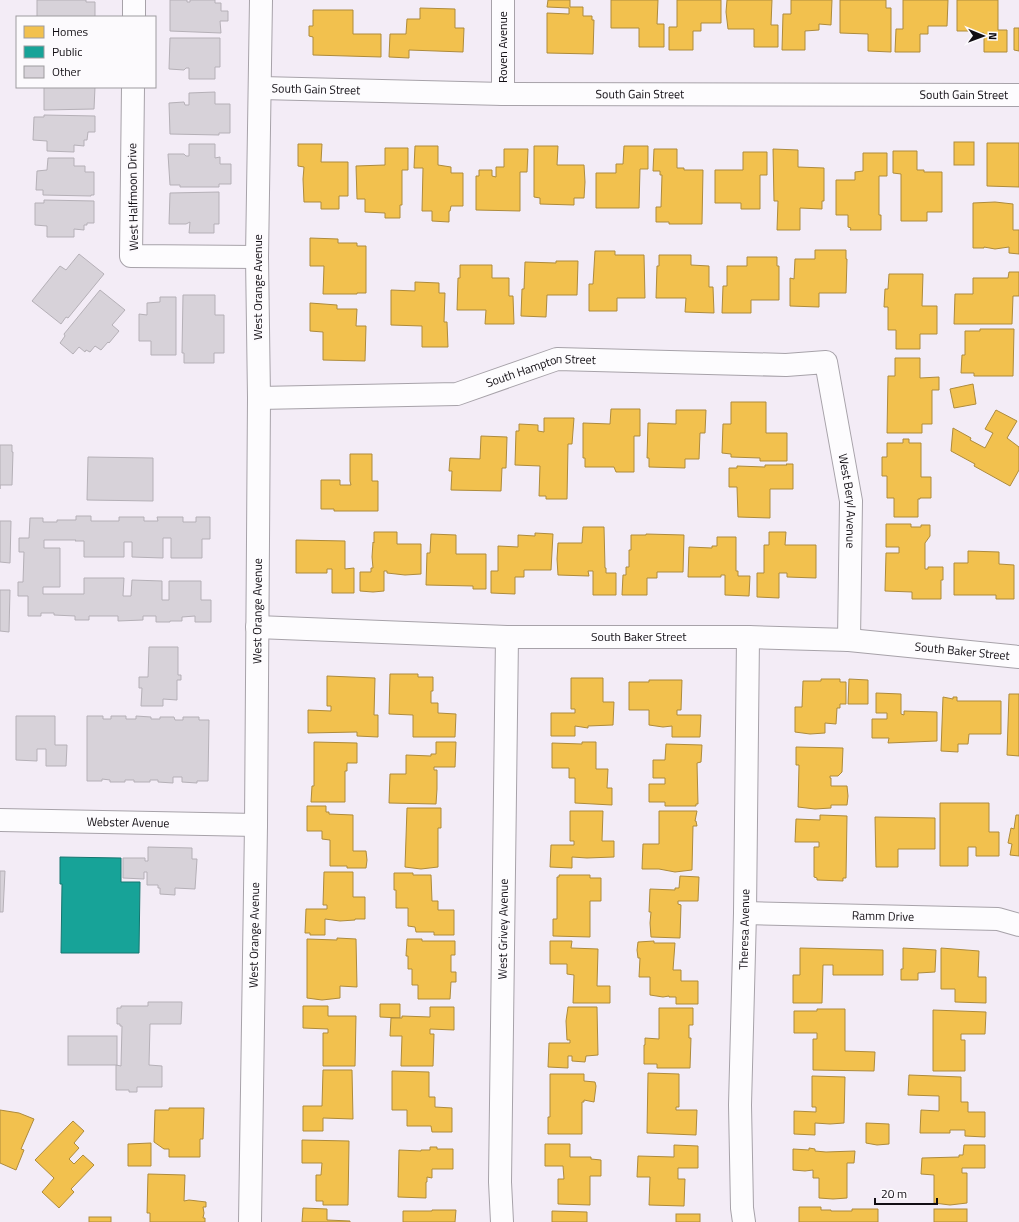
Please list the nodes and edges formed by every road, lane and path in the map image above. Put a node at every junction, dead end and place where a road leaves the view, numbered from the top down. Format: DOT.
graph roads {
  1 [pos="134,0"];
  2 [pos="261,0"];
  3 [pos="503,0"];
  4 [pos="134,16"];
  5 [pos="133,88"];
  6 [pos="261,88"];
  7 [pos="503,94"];
  8 [pos="1019,95"];
  9 [pos="257,257"];
  10 [pos="826,362"];
  11 [pos="259,398"];
  12 [pos="257,627"];
  13 [pos="507,637"];
  14 [pos="748,637"];
  15 [pos="849,640"];
  16 [pos="1019,657"];
  17 [pos="0,820"];
  18 [pos="256,825"];
  19 [pos="746,913"];
  20 [pos="1019,925"];
  21 [pos="250,1222"];
  22 [pos="502,1222"];
  23 [pos="744,1222"];
  1 -- 4 [label="street"];
  2 -- 6 [label="street, West Orange Avenue"];
  3 -- 7 [label="street, Roven Avenue"];
  5 -- 9 [label="street, West Halfmoon Drive"];
  6 -- 7 [label="street, South Gain Street"];
  6 -- 9 [label="street, West Orange Avenue"];
  7 -- 8 [label="street, South Gain Street"];
  9 -- 11 [label="street, West Orange Avenue"];
  10 -- 11 [label="street, South Hampton Street"];
  10 -- 15 [label="street, West Beryl Avenue"];
  11 -- 12 [label="street, West Orange Avenue"];
  12 -- 13 [label="street, South Baker Street"];
  12 -- 18 [label="street, West Orange Avenue"];
  13 -- 14 [label="street, South Baker Street"];
  13 -- 22 [label="street, West Grivey Avenue"];
  14 -- 15 [label="street, South Baker Street"];
  14 -- 19 [label="street, Theresa Avenue"];
  15 -- 16 [label="street, South Baker Street"];
  17 -- 18 [label="street, Webster Avenue"];
  18 -- 21 [label="street, West Orange Avenue"];
  19 -- 20 [label="street, Ramm Drive"];
  19 -- 23 [label="street, Theresa Avenue"];
}
